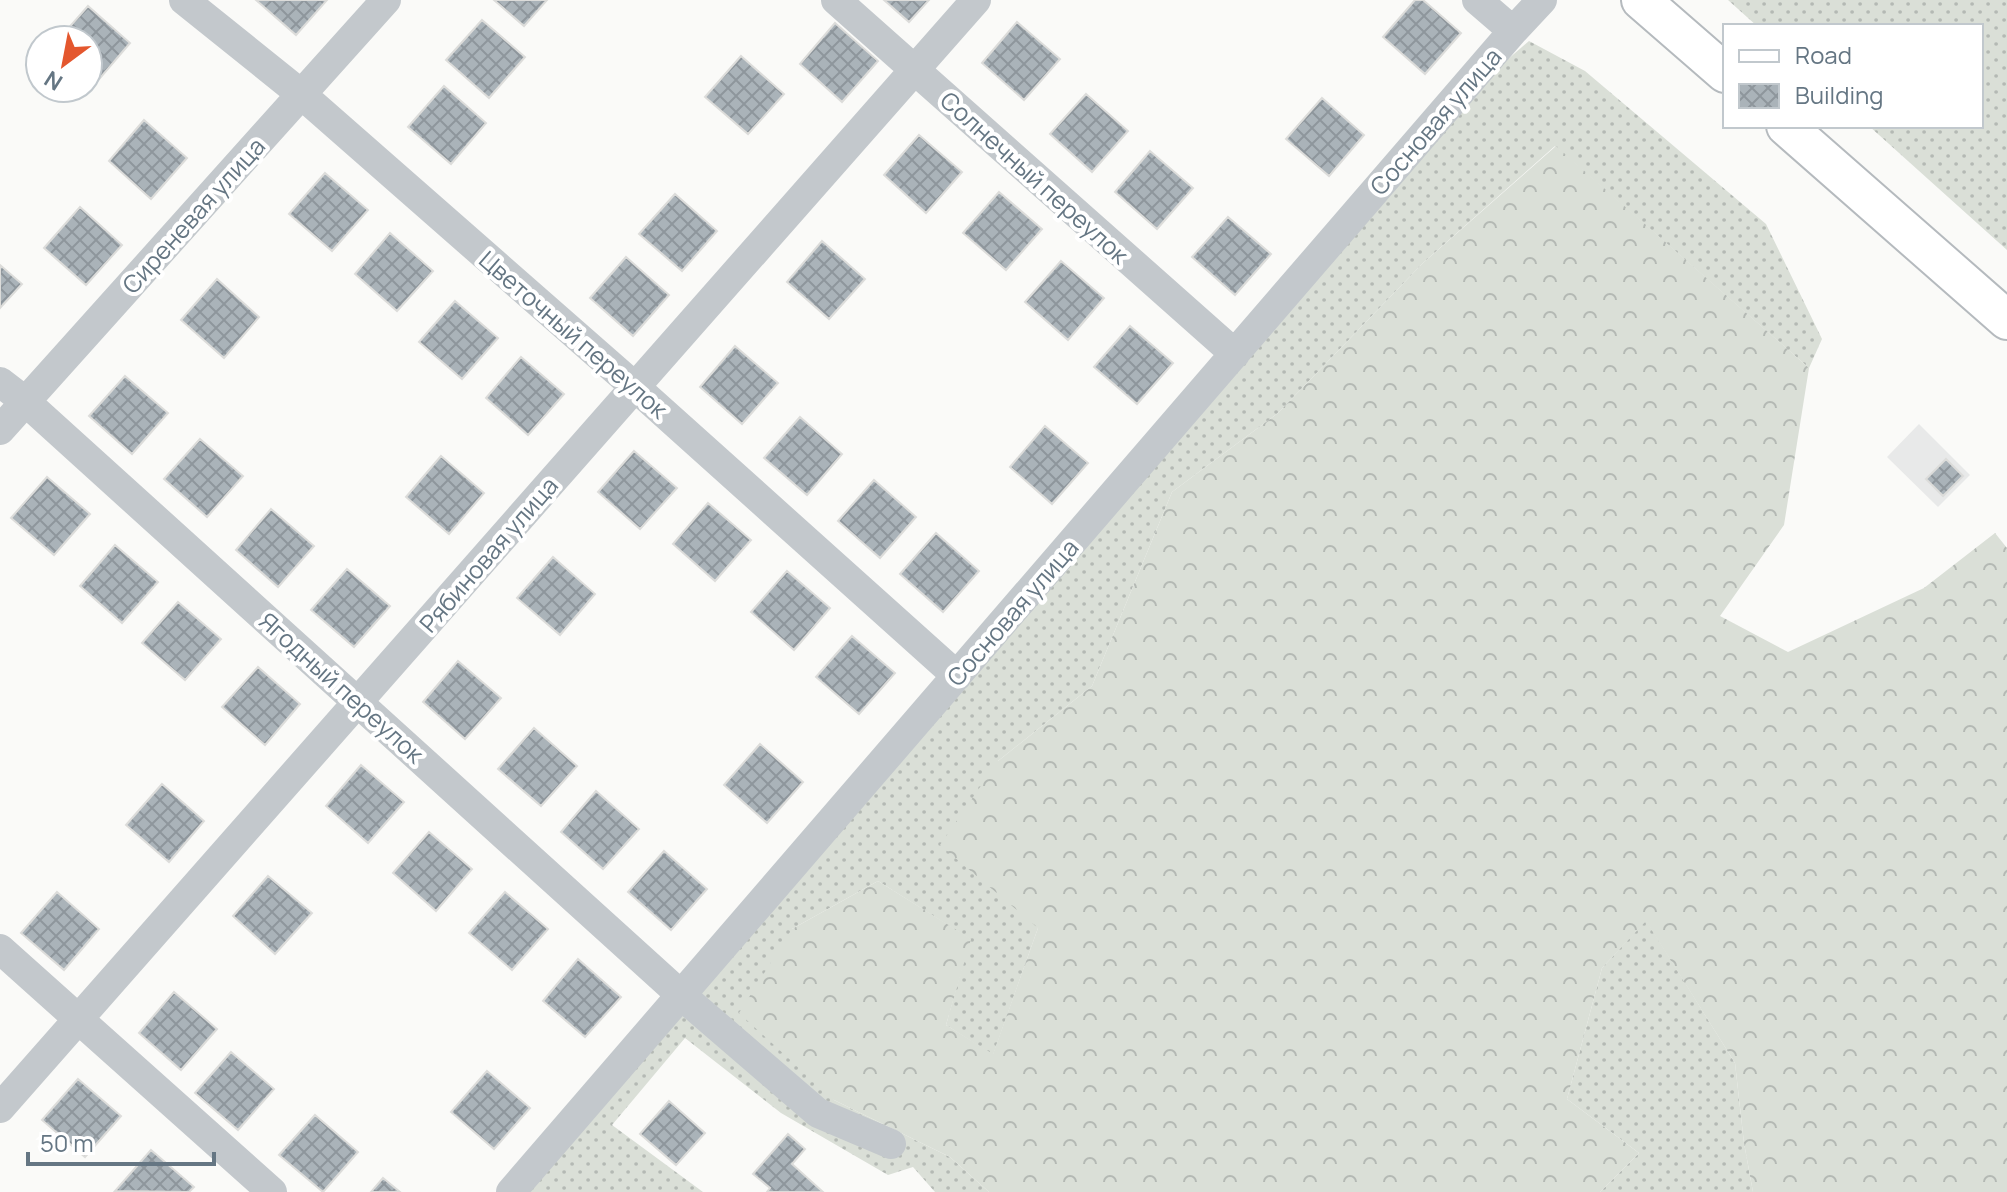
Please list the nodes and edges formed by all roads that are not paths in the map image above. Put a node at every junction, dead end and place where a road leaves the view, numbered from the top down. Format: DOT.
graph roads {
  1 [pos="184,0"];
  2 [pos="386,0"];
  3 [pos="836,0"];
  4 [pos="976,0"];
  5 [pos="1477,0"];
  6 [pos="1542,0"];
  7 [pos="1641,0"];
  8 [pos="1513,31"];
  9 [pos="914,70"];
  10 [pos="1723,71"];
  11 [pos="301,94"];
  12 [pos="1788,128"];
  13 [pos="2007,320"];
  14 [pos="1235,354"];
  15 [pos="0,382"];
  16 [pos="635,387"];
  17 [pos="26,402"];
  18 [pos="0,430"];
  19 [pos="957,676"];
  20 [pos="358,702"];
  21 [pos="0,949"];
  22 [pos="681,995"];
  23 [pos="79,1019"];
  24 [pos="0,1108"];
  25 [pos="891,1144"];
  26 [pos="272,1192"];
  27 [pos="511,1192"];
  1 -- 11 [label="street, Цветочный переулок"];
  2 -- 11 [label="street, Сиреневая улица"];
  3 -- 9 [label="street, Солнечный переулок"];
  4 -- 9 [label="street, Рябиновая улица"];
  5 -- 8 [label="street"];
  6 -- 8 [label="street, Сосновая улица"];
  7 -- 10 [label="main road"];
  8 -- 14 [label="street, Сосновая улица"];
  9 -- 14 [label="street, Солнечный переулок"];
  9 -- 16 [label="street, Рябиновая улица"];
  11 -- 16 [label="street, Цветочный переулок"];
  11 -- 17 [label="street, Сиреневая улица"];
  12 -- 13 [label="main road"];
  14 -- 19 [label="street, Сосновая улица"];
  15 -- 17 [label="street, Ягодный переулок"];
  16 -- 19 [label="street, Цветочный переулок"];
  16 -- 20 [label="street, Рябиновая улица"];
  17 -- 18 [label="street, Сиреневая улица"];
  17 -- 20 [label="street, Ягодный переулок"];
  19 -- 22 [label="street, Сосновая улица"];
  20 -- 22 [label="street, Ягодный переулок"];
  20 -- 23 [label="street, Рябиновая улица"];
  21 -- 23 [label="street"];
  22 -- 25 [label="street, Ягодный переулок"];
  22 -- 27 [label="street, Сосновая улица"];
  23 -- 24 [label="street, Рябиновая улица"];
  23 -- 26 [label="street"];
}
